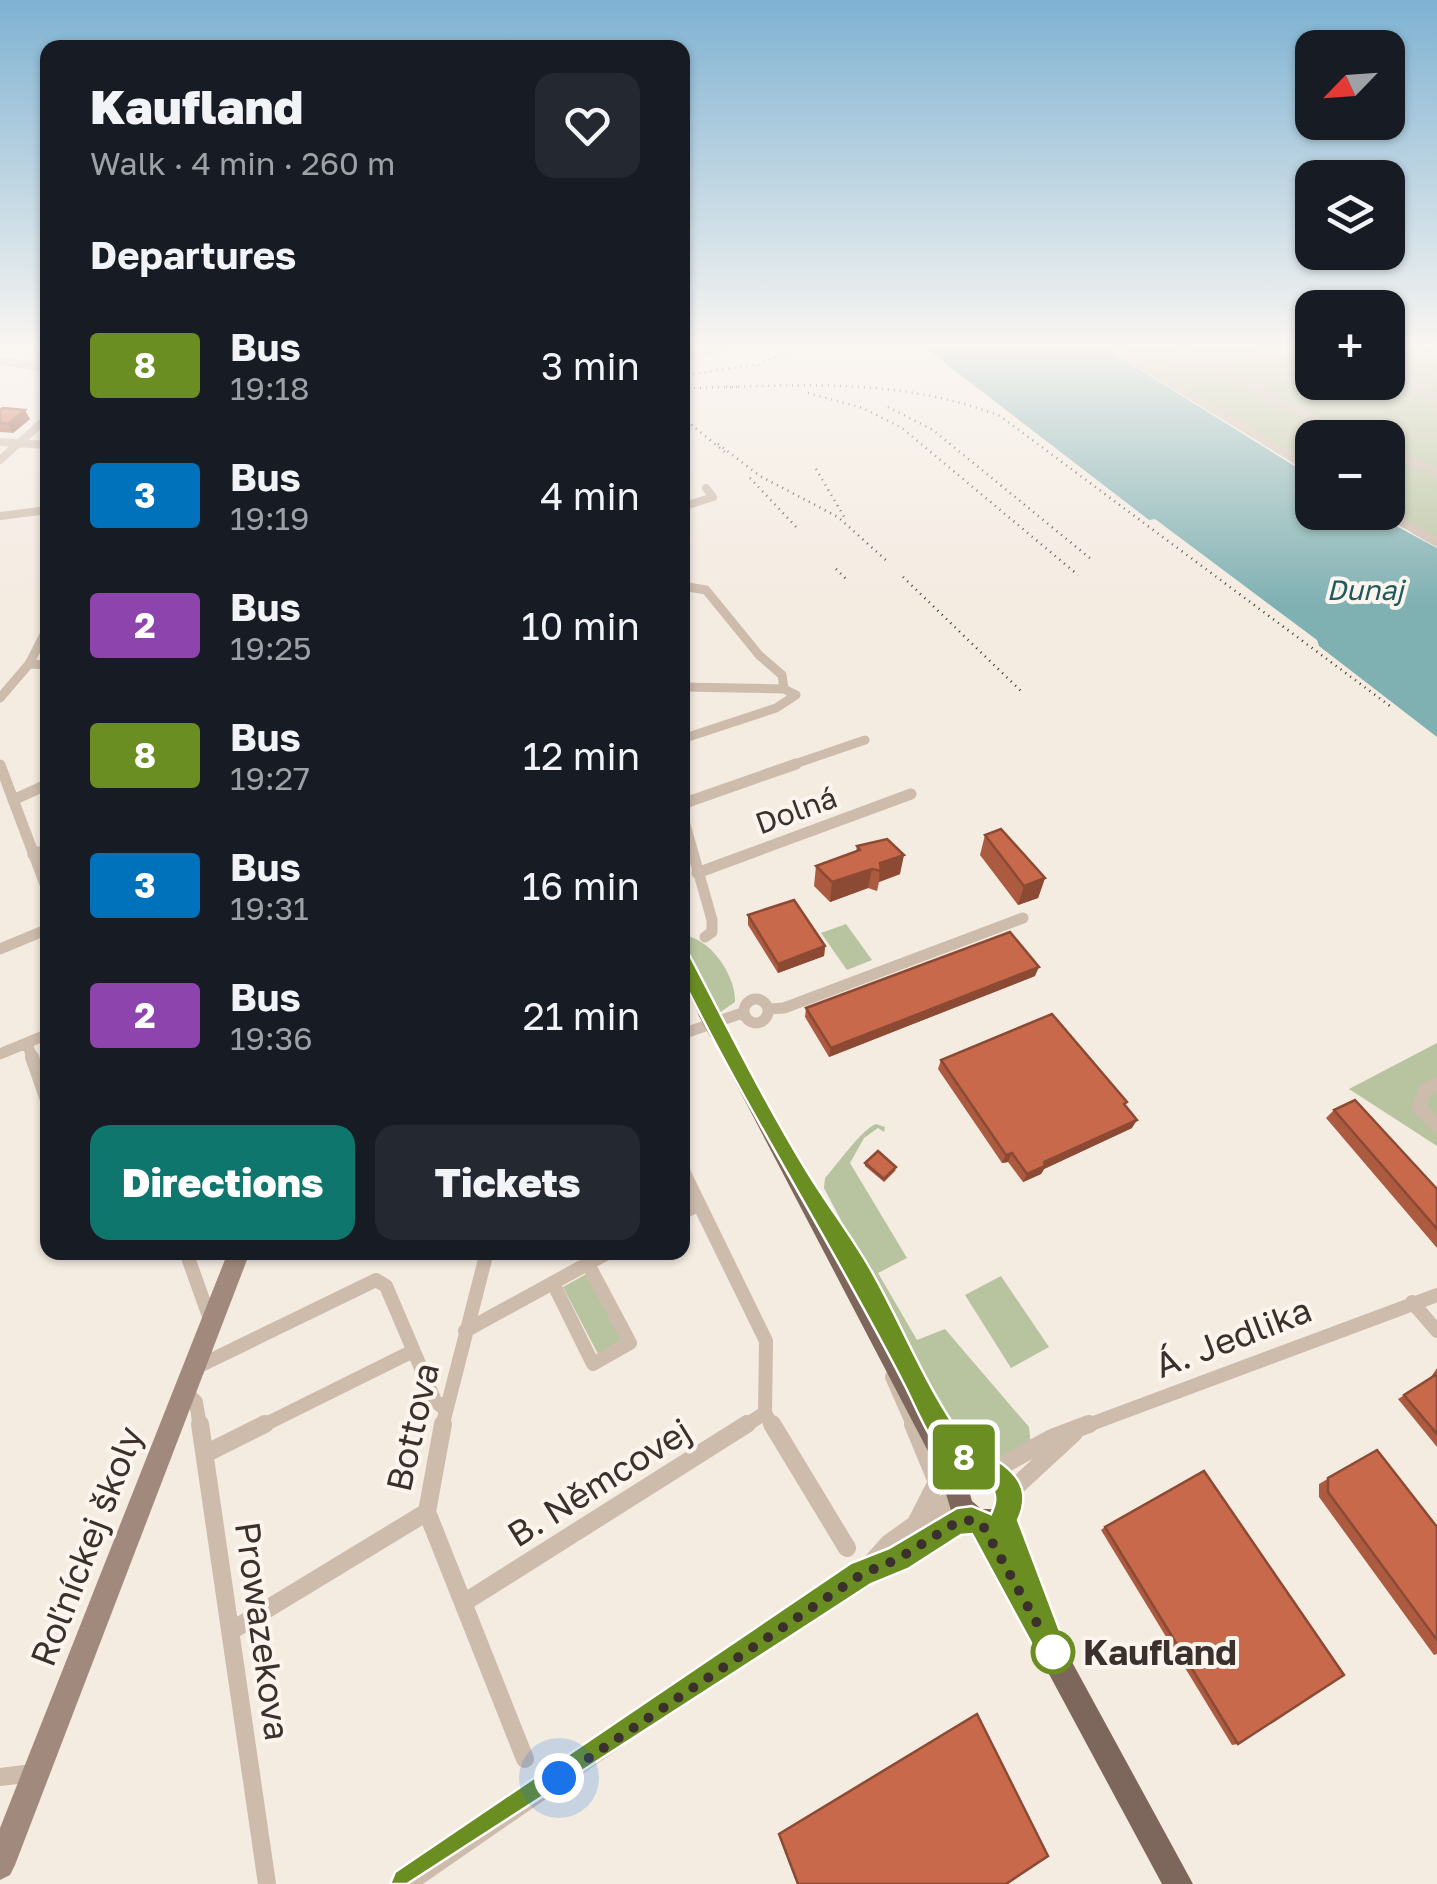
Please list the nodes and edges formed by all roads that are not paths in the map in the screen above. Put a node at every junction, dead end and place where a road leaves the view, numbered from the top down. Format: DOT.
graph roads {
  1 [pos="30,431"];
  2 [pos="1249,431"];
  3 [pos="0,442"];
  4 [pos="15,443"];
  5 [pos="40,444"];
  6 [pos="1405,459"];
  7 [pos="0,460"];
  8 [pos="1295,460"];
  9 [pos="1437,473"];
  10 [pos="706,488"];
  11 [pos="690,504"];
  12 [pos="40,511"];
  13 [pos="0,516"];
  14 [pos="1405,524"];
  15 [pos="1437,542"];
  16 [pos="690,587"];
  17 [pos="40,643"];
  18 [pos="29,664"];
  19 [pos="40,665"];
  20 [pos="690,686"];
  21 [pos="784,690"];
  22 [pos="0,698"];
  23 [pos="690,735"];
  24 [pos="865,740"];
  25 [pos="0,765"];
  26 [pos="40,788"];
  27 [pos="911,794"];
  28 [pos="13,800"];
  29 [pos="690,801"];
  30 [pos="690,845"];
  31 [pos="40,852"];
  32 [pos="33,856"];
  33 [pos="40,866"];
  34 [pos="697,873"];
  35 [pos="1023,918"];
  36 [pos="40,933"];
  37 [pos="706,937"];
  38 [pos="0,949"];
  39 [pos="690,979"];
  40 [pos="690,1031"];
  41 [pos="40,1037"];
  42 [pos="27,1042"];
  43 [pos="0,1054"];
  44 [pos="40,1080"];
  45 [pos="1437,1084"];
  46 [pos="1437,1126"];
  47 [pos="797,1175"];
  48 [pos="690,1185"];
  49 [pos="699,1204"];
  50 [pos="690,1209"];
  51 [pos="189,1260"];
  52 [pos="237,1260"];
  53 [pos="485,1260"];
  54 [pos="595,1260"];
  55 [pos="588,1264"];
  56 [pos="552,1284"];
  57 [pos="1437,1295"];
  58 [pos="1412,1302"];
  59 [pos="211,1322"];
  60 [pos="465,1331"];
  61 [pos="1437,1332"];
  62 [pos="884,1349"];
  63 [pos="414,1351"];
  64 [pos="191,1380"];
  65 [pos="446,1410"];
  66 [pos="766,1413"];
  67 [pos="1077,1430"];
  68 [pos="205,1454"];
  69 [pos="985,1469"];
  70 [pos="958,1491"];
  71 [pos="426,1512"];
  72 [pos="991,1514"];
  73 [pos="915,1525"];
  74 [pos="847,1548"];
  75 [pos="862,1574"];
  76 [pos="464,1602"];
  77 [pos="231,1631"];
  78 [pos="526,1759"];
  79 [pos="37,1773"];
  80 [pos="0,1777"];
  81 [pos="0,1865"];
  82 [pos="268,1884"];
  83 [pos="407,1884"];
  84 [pos="1178,1884"];
  1 -- 4 [label="street"];
  2 -- 8 [label="street"];
  3 -- 4 [label="street"];
  4 -- 5 [label="street"];
  4 -- 7 [label="street"];
  6 -- 9 [label="street"];
  10 -- 11 [label="street"];
  12 -- 13 [label="street"];
  14 -- 15 [label="street"];
  16 -- 21 [label="street"];
  17 -- 18 [label="street"];
  18 -- 19 [label="street"];
  18 -- 22 [label="street"];
  20 -- 21 [label="street"];
  21 -- 23 [label="street"];
  24 -- 29 [label="street"];
  25 -- 28 [label="street"];
  26 -- 28 [label="street"];
  27 -- 34 [label="street, Dolná"];
  28 -- 32 [label="street"];
  30 -- 34 [label="street"];
  31 -- 32 [label="street"];
  32 -- 33 [label="street"];
  34 -- 37 [label="street"];
  35 -- 40 [label="street"];
  36 -- 38 [label="street"];
  39 -- 47 [label="main road, bridge"];
  41 -- 42 [label="street"];
  42 -- 43 [label="street"];
  42 -- 44 [label="street"];
  45 -- 46 [label="street"];
  47 -- 62 [label="main road"];
  47 -- 69 [label="main road"];
  48 -- 49 [label="street"];
  49 -- 50 [label="street"];
  49 -- 66 [label="street"];
  51 -- 59 [label="street"];
  52 -- 59 [label="main road, Roľníckej školy"];
  53 -- 60 [label="street, Bottova"];
  54 -- 55 [label="street"];
  55 -- 56 [label="street"];
  55 -- 56 [label="street"];
  56 -- 60 [label="street"];
  57 -- 58 [label="street, Á. Jedlika"];
  58 -- 61 [label="street"];
  58 -- 67 [label="street, Á. Jedlika"];
  59 -- 64 [label="main road, Roľníckej školy"];
  60 -- 65 [label="street, Bottova"];
  62 -- 70 [label="main road"];
  62 -- 73 [label="street"];
  63 -- 64 [label="street"];
  63 -- 65 [label="street"];
  63 -- 68 [label="street"];
  64 -- 68 [label="street, Prowazekova"];
  64 -- 79 [label="main road, Roľníckej školy"];
  65 -- 71 [label="street, Bottova"];
  66 -- 74 [label="street"];
  66 -- 76 [label="street, B. Němcovej"];
  67 -- 69 [label="street, Á. Jedlika"];
  67 -- 72 [label="street, Á. Jedlika"];
  68 -- 77 [label="street, Prowazekova"];
  69 -- 70 [label="main road"];
  69 -- 72 [label="main road"];
  70 -- 72 [label="main road"];
  70 -- 73 [label="street"];
  71 -- 76 [label="street"];
  71 -- 77 [label="street, Bottova"];
  72 -- 75 [label="street, Á. Jedlika"];
  72 -- 84 [label="main road"];
  73 -- 75 [label="street"];
  75 -- 83 [label="street"];
  76 -- 78 [label="street"];
  77 -- 82 [label="street, Prowazekova"];
  79 -- 80 [label="street"];
  79 -- 81 [label="main road, Roľníckej školy"];
}
